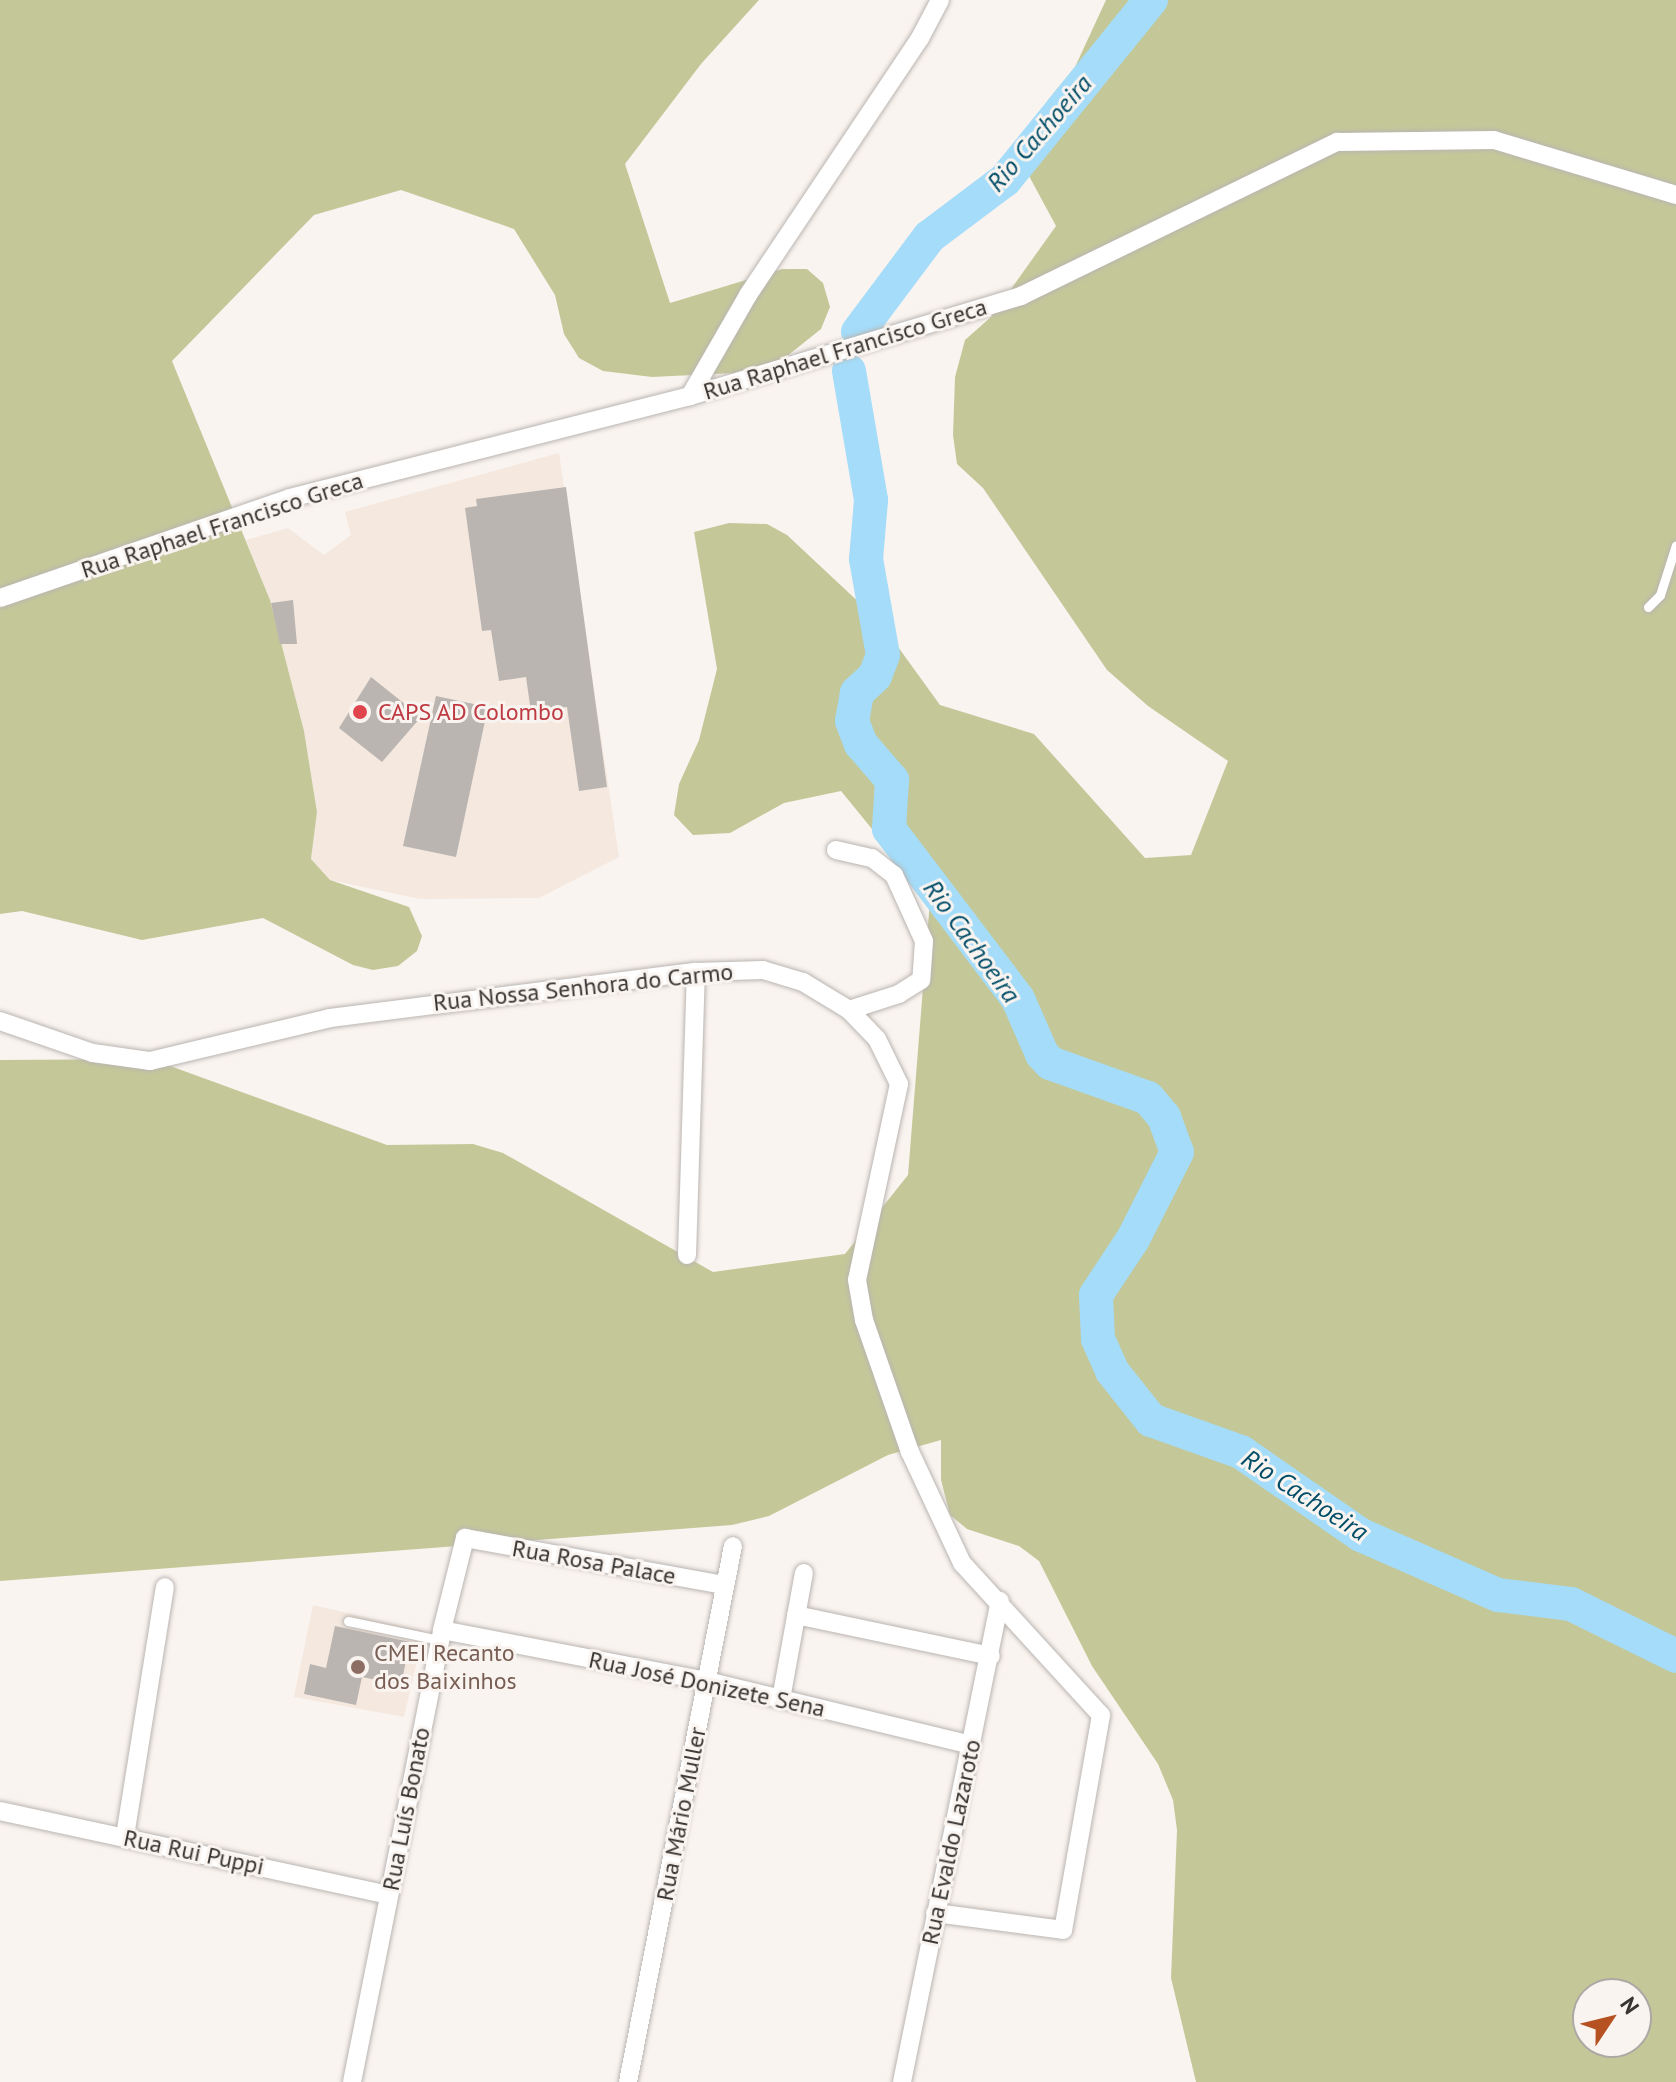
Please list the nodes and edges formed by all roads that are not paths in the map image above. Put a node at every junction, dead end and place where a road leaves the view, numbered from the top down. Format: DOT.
graph roads {
  1 [pos="940,0"];
  2 [pos="1676,195"];
  3 [pos="690,396"];
  4 [pos="1676,545"];
  5 [pos="0,598"];
  6 [pos="1648,607"];
  7 [pos="836,850"];
  8 [pos="696,972"];
  9 [pos="849,1010"];
  10 [pos="0,1021"];
  11 [pos="687,1255"];
  12 [pos="465,1538"];
  13 [pos="733,1546"];
  14 [pos="804,1573"];
  15 [pos="724,1585"];
  16 [pos="165,1587"];
  17 [pos="1000,1601"];
  18 [pos="796,1615"];
  19 [pos="348,1621"];
  20 [pos="441,1635"];
  21 [pos="991,1656"];
  22 [pos="707,1681"];
  23 [pos="781,1699"];
  24 [pos="971,1745"];
  25 [pos="0,1811"];
  26 [pos="125,1836"];
  27 [pos="388,1895"];
  28 [pos="935,1913"];
  29 [pos="352,2082"];
  30 [pos="628,2082"];
  31 [pos="902,2082"];
  1 -- 3 [label="street"];
  2 -- 3 [label="street, Rua Raphael Francisco Greca"];
  3 -- 5 [label="street, Rua Raphael Francisco Greca"];
  4 -- 6 [label="lane"];
  7 -- 9 [label="street"];
  8 -- 9 [label="street, Rua Nossa Senhora do Carmo"];
  8 -- 10 [label="street, Rua Nossa Senhora do Carmo"];
  8 -- 11 [label="street"];
  9 -- 17 [label="street, Rua Nossa Senhora do Carmo"];
  12 -- 15 [label="street, Rua Rosa Palace"];
  12 -- 20 [label="street, Rua Luís Bonato"];
  13 -- 15 [label="street, Rua Mário Muller"];
  14 -- 18 [label="street"];
  15 -- 22 [label="street, Rua Mário Muller"];
  16 -- 26 [label="street"];
  17 -- 21 [label="street, Rua Evaldo Lazaroto"];
  17 -- 28 [label="street, Rua Nossa Senhora do Carmo"];
  18 -- 21 [label="street"];
  18 -- 23 [label="street"];
  19 -- 20 [label="lane"];
  20 -- 22 [label="street, Rua José Donizete Sena"];
  20 -- 27 [label="street, Rua Luís Bonato"];
  21 -- 24 [label="street, Rua Evaldo Lazaroto"];
  22 -- 23 [label="street, Rua José Donizete Sena"];
  22 -- 30 [label="street, Rua Mário Muller"];
  23 -- 24 [label="street, Rua José Donizete Sena"];
  24 -- 28 [label="street, Rua Evaldo Lazaroto"];
  25 -- 26 [label="street, Rua Rui Puppi"];
  26 -- 27 [label="street, Rua Rui Puppi"];
  27 -- 29 [label="street, Rua Luís Bonato"];
  28 -- 31 [label="street, Rua Evaldo Lazaroto"];
}
